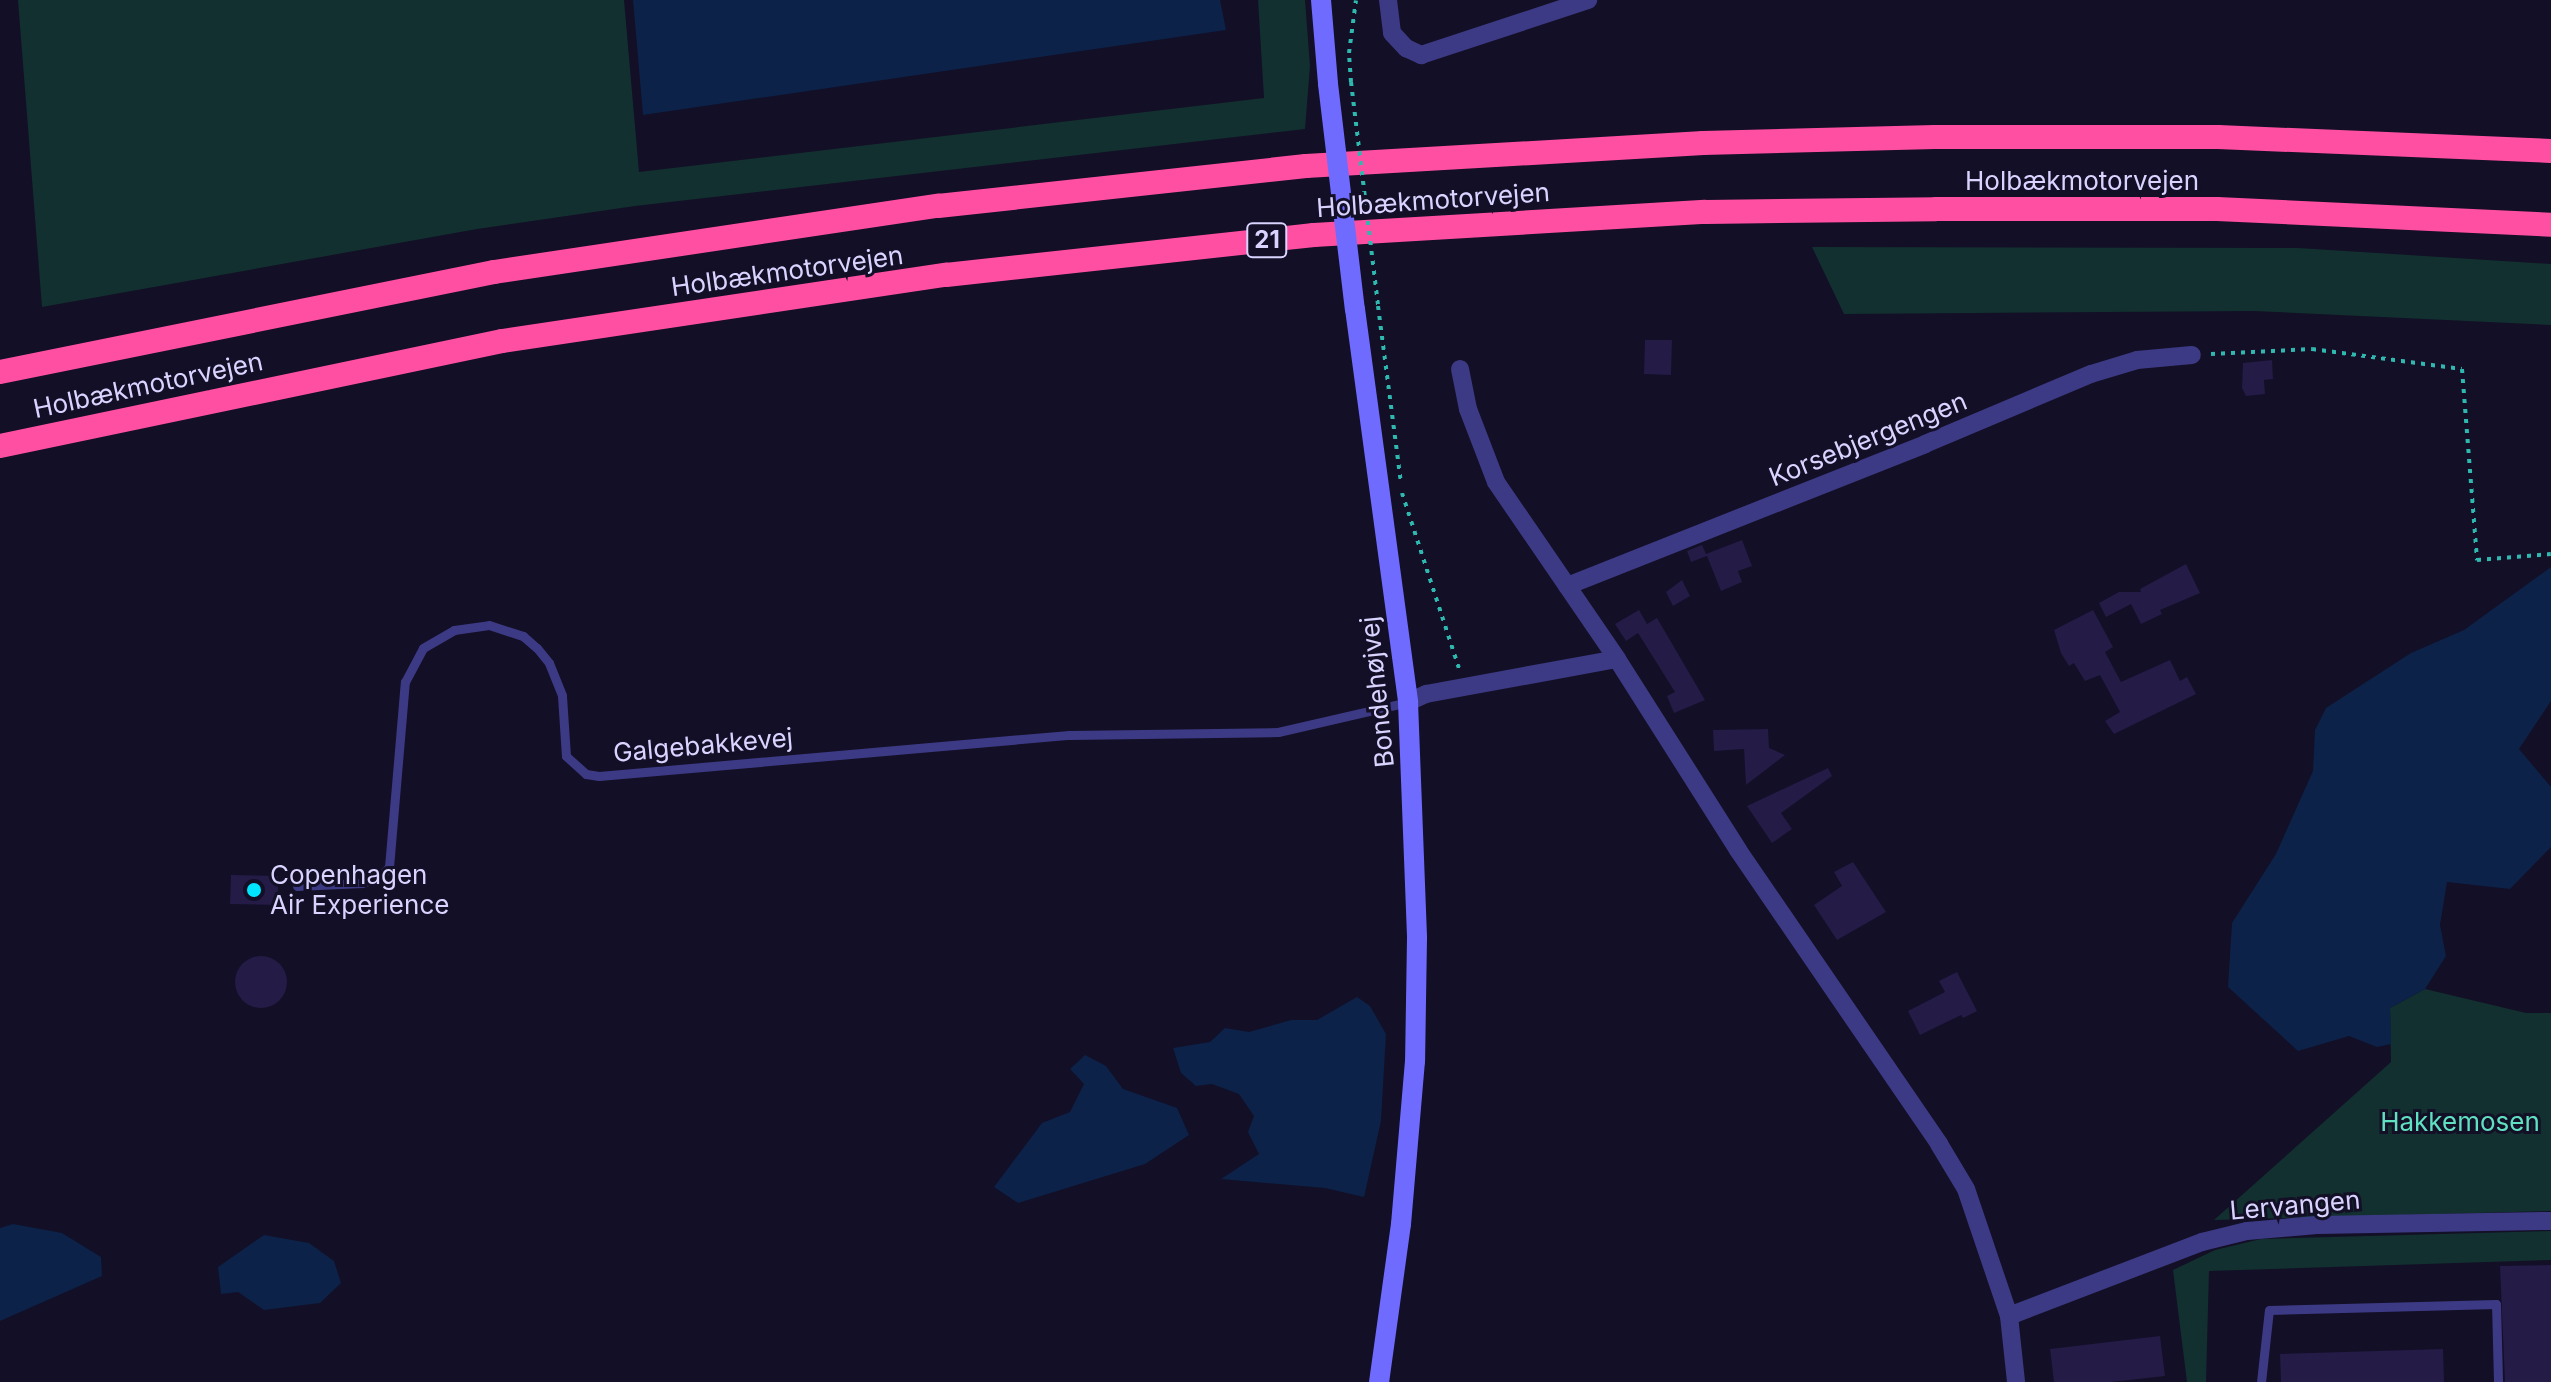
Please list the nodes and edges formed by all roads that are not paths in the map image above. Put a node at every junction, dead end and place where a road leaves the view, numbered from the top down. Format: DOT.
graph roads {
  1 [pos="1321,0"];
  2 [pos="1388,0"];
  3 [pos="1588,0"];
  4 [pos="2551,151"];
  5 [pos="2551,225"];
  6 [pos="2192,355"];
  7 [pos="1460,369"];
  8 [pos="0,372"];
  9 [pos="0,446"];
  10 [pos="1567,586"];
  11 [pos="1617,659"];
  12 [pos="1408,702"];
  13 [pos="297,886"];
  14 [pos="2551,1221"];
  15 [pos="2009,1316"];
  16 [pos="1379,1382"];
  17 [pos="2016,1382"];
  18 [pos="2261,1382"];
  19 [pos="2498,1382"];
  1 -- 12 [label="street, Bondehøjvej, bridge"];
  2 -- 3 [label="street"];
  4 -- 8 [label="highway, Holbækmotorvejen"];
  5 -- 9 [label="highway, Holbækmotorvejen / 21"];
  6 -- 10 [label="street, Korsebjergengen"];
  7 -- 10 [label="street"];
  10 -- 11 [label="street"];
  11 -- 12 [label="street"];
  11 -- 15 [label="street"];
  12 -- 13 [label="lane, Galgebakkevej"];
  12 -- 16 [label="street, Bondehøjvej"];
  14 -- 15 [label="street, Lervangen"];
  15 -- 17 [label="street"];
  18 -- 19 [label="lane"];
}
